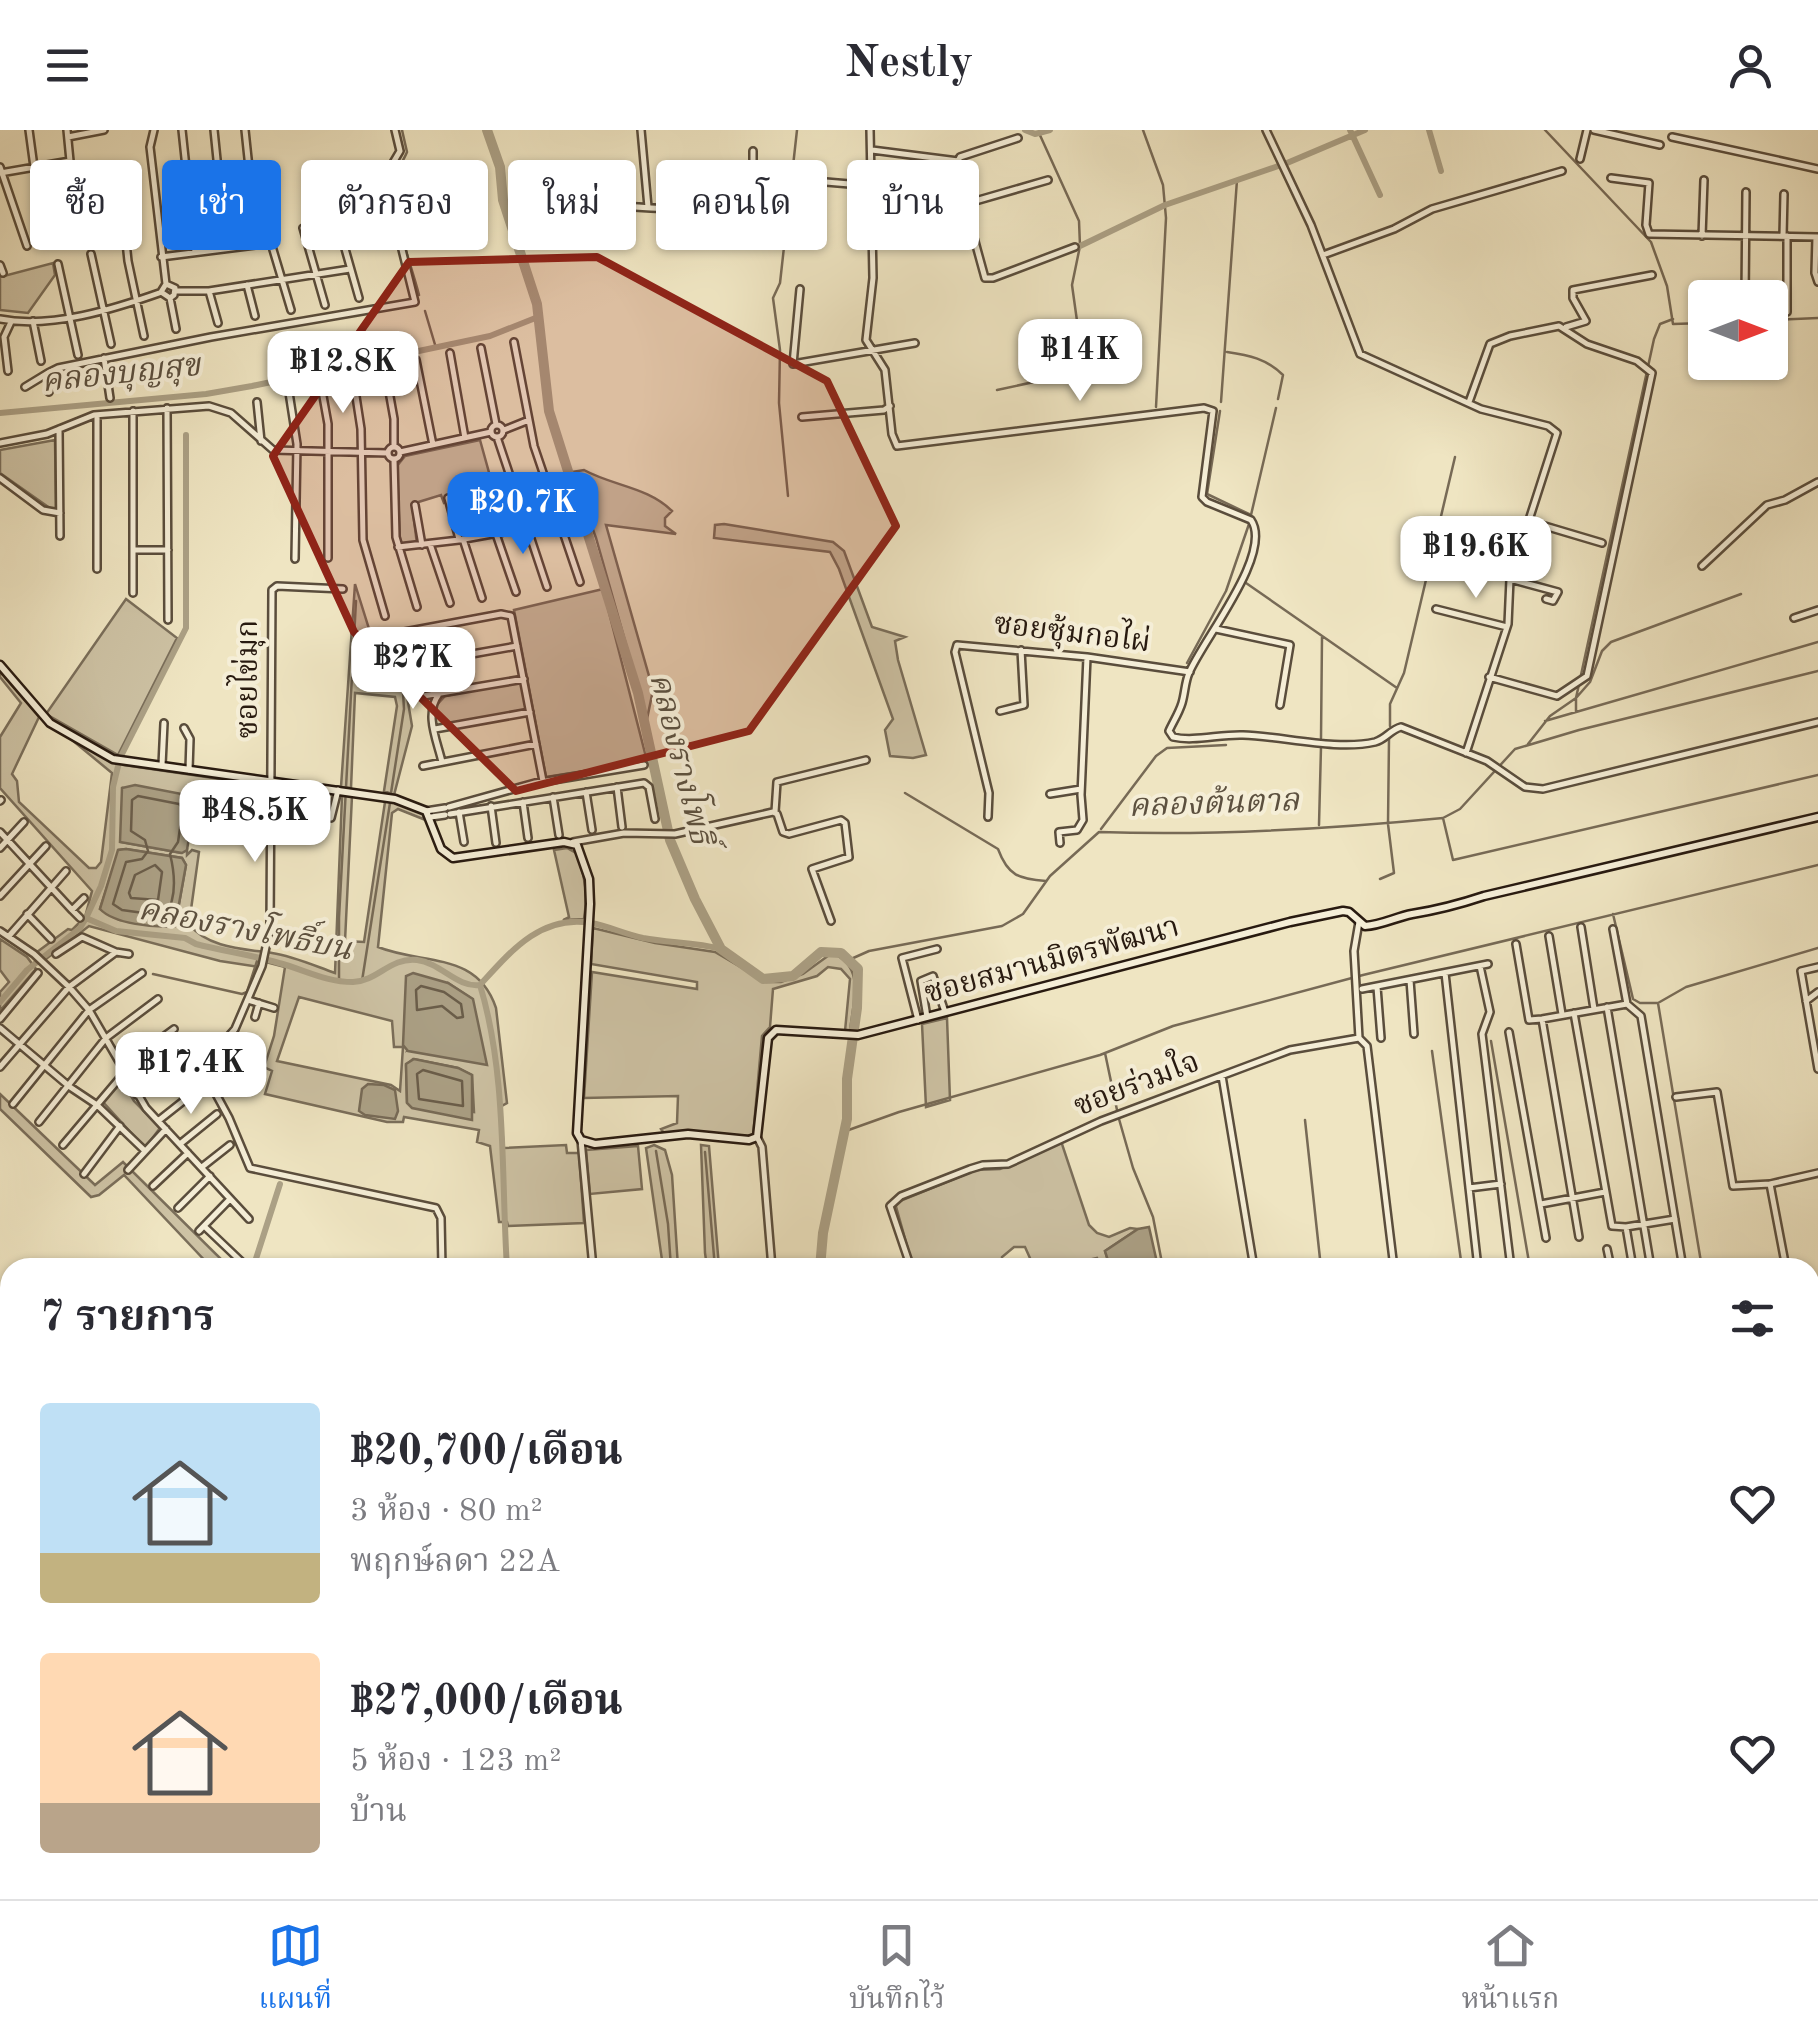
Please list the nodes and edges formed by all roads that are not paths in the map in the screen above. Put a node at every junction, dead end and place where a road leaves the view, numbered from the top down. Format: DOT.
graph roads {
  1 [pos="29,130"];
  2 [pos="154,130"];
  3 [pos="182,130"];
  4 [pos="214,130"];
  5 [pos="245,130"];
  6 [pos="395,130"];
  7 [pos="641,130"];
  8 [pos="870,130"];
  9 [pos="1266,130"];
  10 [pos="1590,130"];
  11 [pos="106,131"];
  12 [pos="67,134"];
  13 [pos="1018,138"];
  14 [pos="1672,138"];
  15 [pos="1660,145"];
  16 [pos="872,150"];
  17 [pos="753,151"];
  18 [pos="1580,159"];
  19 [pos="33,160"];
  20 [pos="70,160"];
  21 [pos="217,160"];
  22 [pos="248,160"];
  23 [pos="872,160"];
  24 [pos="950,160"];
  25 [pos="958,160"];
  26 [pos="30,168"];
  27 [pos="1818,169"];
  28 [pos="0,171"];
  29 [pos="1562,171"];
  30 [pos="1611,178"];
  31 [pos="1048,180"];
  32 [pos="1704,180"];
  33 [pos="1746,192"];
  34 [pos="1784,194"];
  35 [pos="979,200"];
  36 [pos="636,206"];
  37 [pos="648,207"];
  38 [pos="1702,236"];
  39 [pos="1746,236"];
  40 [pos="1785,236"];
  41 [pos="1817,237"];
  42 [pos="27,246"];
  43 [pos="1075,246"];
  44 [pos="128,250"];
  45 [pos="210,250"];
  46 [pos="273,250"];
  47 [pos="309,250"];
  48 [pos="345,250"];
  49 [pos="873,250"];
  50 [pos="976,250"];
  51 [pos="195,252"];
  52 [pos="90,254"];
  53 [pos="1323,256"];
  54 [pos="160,257"];
  55 [pos="58,264"];
  56 [pos="0,265"];
  57 [pos="350,269"];
  58 [pos="3,273"];
  59 [pos="1652,275"];
  60 [pos="316,276"];
  61 [pos="1745,280"];
  62 [pos="1786,280"];
  63 [pos="281,281"];
  64 [pos="1818,282"];
  65 [pos="166,284"];
  66 [pos="246,285"];
  67 [pos="800,289"];
  68 [pos="175,291"];
  69 [pos="209,291"];
  70 [pos="162,292"];
  71 [pos="170,298"];
  72 [pos="359,298"];
  73 [pos="137,301"];
  74 [pos="325,305"];
  75 [pos="102,309"];
  76 [pos="291,310"];
  77 [pos="255,316"];
  78 [pos="68,317"];
  79 [pos="0,320"];
  80 [pos="33,321"];
  81 [pos="11,322"];
  82 [pos="218,323"];
  83 [pos="1564,328"];
  84 [pos="176,329"];
  85 [pos="144,336"];
  86 [pos="514,342"];
  87 [pos="915,343"];
  88 [pos="111,344"];
  89 [pos="481,348"];
  90 [pos="872,351"];
  91 [pos="450,353"];
  92 [pos="78,355"];
  93 [pos="104,358"];
  94 [pos="416,360"];
  95 [pos="41,361"];
  96 [pos="385,369"];
  97 [pos="8,371"];
  98 [pos="48,373"];
  99 [pos="354,376"];
  100 [pos="321,384"];
  101 [pos="288,386"];
  102 [pos="25,388"];
  103 [pos="49,392"];
  104 [pos="110,398"];
  105 [pos="258,402"];
  106 [pos="1468,402"];
  107 [pos="890,406"];
  108 [pos="167,408"];
  109 [pos="133,411"];
  110 [pos="96,415"];
  111 [pos="802,418"];
  112 [pos="529,420"];
  113 [pos="496,424"];
  114 [pos="59,429"];
  115 [pos="503,430"];
  116 [pos="494,434"];
  117 [pos="465,438"];
  118 [pos="261,441"];
  119 [pos="0,443"];
  120 [pos="434,445"];
  121 [pos="391,450"];
  122 [pos="297,452"];
  123 [pos="328,452"];
  124 [pos="362,452"];
  125 [pos="400,452"];
  126 [pos="394,460"];
  127 [pos="0,478"];
  128 [pos="1818,482"];
  129 [pos="480,494"];
  130 [pos="448,498"];
  131 [pos="416,506"];
  132 [pos="60,513"];
  133 [pos="1528,521"];
  134 [pos="559,522"];
  135 [pos="526,528"];
  136 [pos="495,534"];
  137 [pos="60,536"];
  138 [pos="462,540"];
  139 [pos="1602,543"];
  140 [pos="430,544"];
  141 [pos="422,545"];
  142 [pos="398,547"];
  143 [pos="133,550"];
  144 [pos="168,550"];
  145 [pos="328,558"];
  146 [pos="296,559"];
  147 [pos="1702,566"];
  148 [pos="97,568"];
  149 [pos="1510,579"];
  150 [pos="580,582"];
  151 [pos="547,587"];
  152 [pos="343,589"];
  153 [pos="133,592"];
  154 [pos="516,592"];
  155 [pos="482,598"];
  156 [pos="1546,599"];
  157 [pos="450,603"];
  158 [pos="417,607"];
  159 [pos="1436,609"];
  160 [pos="1818,610"];
  161 [pos="385,616"];
  162 [pos="1794,618"];
  163 [pos="168,620"];
  164 [pos="1507,627"];
  165 [pos="1216,629"];
  166 [pos="383,636"];
  167 [pos="517,646"];
  168 [pos="1021,650"];
  169 [pos="1087,657"];
  170 [pos="436,660"];
  171 [pos="426,662"];
  172 [pos="0,666"];
  173 [pos="1190,672"];
  174 [pos="1489,677"];
  175 [pos="524,678"];
  176 [pos="439,694"];
  177 [pos="423,696"];
  178 [pos="1280,704"];
  179 [pos="1000,711"];
  180 [pos="530,712"];
  181 [pos="1818,722"];
  182 [pos="164,723"];
  183 [pos="184,728"];
  184 [pos="434,729"];
  185 [pos="536,744"];
  186 [pos="1466,753"];
  187 [pos="866,760"];
  188 [pos="442,762"];
  189 [pos="644,764"];
  190 [pos="162,766"];
  191 [pos="423,766"];
  192 [pos="189,770"];
  193 [pos="543,781"];
  194 [pos="272,782"];
  195 [pos="616,787"];
  196 [pos="1081,789"];
  197 [pos="344,791"];
  198 [pos="586,792"];
  199 [pos="1050,794"];
  200 [pos="553,797"];
  201 [pos="523,802"];
  202 [pos="491,806"];
  203 [pos="451,810"];
  204 [pos="776,812"];
  205 [pos="428,814"];
  206 [pos="1818,817"];
  207 [pos="332,818"];
  208 [pos="988,818"];
  209 [pos="655,819"];
  210 [pos="24,822"];
  211 [pos="622,826"];
  212 [pos="592,830"];
  213 [pos="0,832"];
  214 [pos="559,835"];
  215 [pos="528,838"];
  216 [pos="8,839"];
  217 [pos="464,842"];
  218 [pos="573,842"];
  219 [pos="496,843"];
  220 [pos="1060,843"];
  221 [pos="46,846"];
  222 [pos="0,848"];
  223 [pos="30,862"];
  224 [pos="66,871"];
  225 [pos="52,890"];
  226 [pos="0,896"];
  227 [pos="84,898"];
  228 [pos="72,910"];
  229 [pos="27,914"];
  230 [pos="80,918"];
  231 [pos="831,921"];
  232 [pos="1358,922"];
  233 [pos="1581,927"];
  234 [pos="1613,928"];
  235 [pos="0,932"];
  236 [pos="8,936"];
  237 [pos="1549,936"];
  238 [pos="51,939"];
  239 [pos="1516,944"];
  240 [pos="937,949"];
  241 [pos="116,952"];
  242 [pos="56,954"];
  243 [pos="129,954"];
  244 [pos="1818,967"];
  245 [pos="142,973"];
  246 [pos="1445,973"];
  247 [pos="38,974"];
  248 [pos="1410,980"];
  249 [pos="69,986"];
  250 [pos="1377,987"];
  251 [pos="1359,989"];
  252 [pos="1818,992"];
  253 [pos="158,999"];
  254 [pos="248,1000"];
  255 [pos="1806,1001"];
  256 [pos="258,1003"];
  257 [pos="1627,1004"];
  258 [pos="1607,1007"];
  259 [pos="274,1008"];
  260 [pos="1594,1009"];
  261 [pos="89,1010"];
  262 [pos="945,1012"];
  263 [pos="1574,1013"];
  264 [pos="1562,1014"];
  265 [pos="256,1018"];
  266 [pos="0,1019"];
  267 [pos="922,1019"];
  268 [pos="1542,1019"];
  269 [pos="0,1028"];
  270 [pos="174,1029"];
  271 [pos="1509,1032"];
  272 [pos="1414,1034"];
  273 [pos="106,1038"];
  274 [pos="1359,1038"];
  275 [pos="1381,1038"];
  276 [pos="20,1044"];
  277 [pos="188,1057"];
  278 [pos="45,1064"];
  279 [pos="0,1066"];
  280 [pos="1818,1069"];
  281 [pos="122,1070"];
  282 [pos="1222,1076"];
  283 [pos="201,1086"];
  284 [pos="70,1087"];
  285 [pos="137,1095"];
  286 [pos="1676,1097"];
  287 [pos="12,1104"];
  288 [pos="97,1105"];
  289 [pos="218,1114"];
  290 [pos="158,1121"];
  291 [pos="39,1122"];
  292 [pos="120,1126"];
  293 [pos="166,1129"];
  294 [pos="757,1137"];
  295 [pos="582,1140"];
  296 [pos="180,1144"];
  297 [pos="63,1145"];
  298 [pos="230,1145"];
  299 [pos="145,1151"];
  300 [pos="188,1154"];
  301 [pos="202,1168"];
  302 [pos="128,1170"];
  303 [pos="1818,1173"];
  304 [pos="84,1174"];
  305 [pos="210,1176"];
  306 [pos="1501,1184"];
  307 [pos="1770,1184"];
  308 [pos="153,1186"];
  309 [pos="1469,1188"];
  310 [pos="1605,1192"];
  311 [pos="1572,1198"];
  312 [pos="230,1199"];
  313 [pos="1541,1204"];
  314 [pos="178,1208"];
  315 [pos="249,1219"];
  316 [pos="1675,1219"];
  317 [pos="1644,1224"];
  318 [pos="1626,1227"];
  319 [pos="1546,1238"];
  320 [pos="1579,1238"];
  321 [pos="1607,1249"];
  322 [pos="236,1258"];
  323 [pos="442,1258"];
  324 [pos="592,1258"];
  325 [pos="771,1258"];
  326 [pos="908,1258"];
  327 [pos="1252,1258"];
  328 [pos="1393,1258"];
  329 [pos="1477,1258"];
  330 [pos="1510,1258"];
  331 [pos="1608,1258"];
  332 [pos="1631,1258"];
  333 [pos="1649,1258"];
  334 [pos="1681,1258"];
  335 [pos="1784,1258"];
  1 -- 19 [label="street"];
  2 -- 54 [label="street"];
  3 -- 51 [label="street"];
  4 -- 21 [label="street"];
  5 -- 22 [label="street"];
  6 -- 93 [label="street"];
  7 -- 37 [label="street"];
  8 -- 16 [label="street"];
  9 -- 53 [label="street"];
  10 -- 15 [label="street"];
  10 -- 18 [label="street"];
  11 -- 12 [label="street"];
  12 -- 20 [label="street"];
  13 -- 25 [label="street"];
  14 -- 27 [label="street"];
  16 -- 23 [label="street"];
  16 -- 24 [label="street"];
  17 -- 37 [label="street"];
  26 -- 28 [label="street"];
  28 -- 42 [label="street"];
  29 -- 53 [label="street"];
  30 -- 38 [label="street"];
  31 -- 35 [label="street"];
  32 -- 38 [label="street"];
  33 -- 39 [label="street"];
  34 -- 40 [label="street"];
  36 -- 37 [label="street"];
  38 -- 39 [label="street"];
  39 -- 40 [label="street"];
  39 -- 61 [label="street"];
  40 -- 41 [label="street"];
  40 -- 62 [label="street"];
  41 -- 64 [label="street"];
  43 -- 50 [label="street"];
  44 -- 73 [label="street"];
  45 -- 51 [label="street"];
  46 -- 63 [label="street"];
  47 -- 60 [label="street"];
  48 -- 57 [label="street"];
  49 -- 90 [label="street"];
  51 -- 54 [label="street"];
  52 -- 75 [label="street"];
  53 -- 106 [label="street"];
  54 -- 65 [label="street"];
  55 -- 78 [label="street"];
  56 -- 58 [label="street"];
  57 -- 60 [label="street"];
  57 -- 72 [label="street"];
  59 -- 83 [label="street"];
  60 -- 63 [label="street"];
  60 -- 74 [label="street"];
  63 -- 66 [label="street"];
  63 -- 76 [label="street"];
  65 -- 68 [label="street"];
  65 -- 70 [label="street"];
  66 -- 69 [label="street"];
  66 -- 77 [label="street"];
  67 -- 90 [label="street"];
  68 -- 69 [label="street"];
  68 -- 71 [label="street"];
  69 -- 82 [label="street"];
  70 -- 71 [label="street"];
  70 -- 73 [label="street"];
  71 -- 84 [label="street"];
  73 -- 75 [label="street"];
  73 -- 85 [label="street"];
  75 -- 78 [label="street"];
  75 -- 88 [label="street"];
  78 -- 80 [label="street"];
  78 -- 92 [label="street"];
  79 -- 81 [label="street"];
  80 -- 81 [label="street"];
  80 -- 95 [label="street"];
  81 -- 97 [label="street"];
  83 -- 106 [label="street"];
  83 -- 174 [label="street"];
  86 -- 112 [label="street"];
  87 -- 90 [label="street"];
  89 -- 113 [label="street"];
  90 -- 107 [label="street"];
  91 -- 117 [label="street"];
  93 -- 98 [label="street"];
  93 -- 104 [label="street"];
  94 -- 120 [label="street"];
  96 -- 121 [label="street"];
  98 -- 102 [label="street"];
  98 -- 103 [label="street"];
  99 -- 124 [label="street"];
  100 -- 123 [label="street"];
  101 -- 122 [label="street"];
  105 -- 118 [label="street"];
  106 -- 133 [label="street"];
  107 -- 111 [label="street"];
  107 -- 165 [label="street"];
  108 -- 109 [label="street"];
  108 -- 118 [label="street"];
  108 -- 144 [label="street"];
  109 -- 110 [label="street"];
  109 -- 143 [label="street"];
  110 -- 114 [label="street"];
  110 -- 148 [label="street"];
  112 -- 115 [label="street"];
  112 -- 134 [label="street"];
  113 -- 115 [label="street"];
  113 -- 116 [label="street"];
  114 -- 119 [label="street"];
  114 -- 132 [label="street"];
  115 -- 116 [label="street"];
  116 -- 117 [label="street"];
  116 -- 135 [label="street"];
  117 -- 120 [label="street"];
  118 -- 122 [label="street"];
  120 -- 125 [label="street"];
  121 -- 124 [label="street"];
  121 -- 125 [label="street"];
  121 -- 126 [label="street"];
  122 -- 123 [label="street"];
  122 -- 146 [label="street"];
  123 -- 124 [label="street"];
  123 -- 145 [label="street"];
  124 -- 161 [label="street"];
  125 -- 126 [label="street"];
  126 -- 142 [label="street"];
  127 -- 132 [label="street"];
  128 -- 147 [label="street"];
  129 -- 136 [label="street"];
  130 -- 138 [label="street"];
  131 -- 141 [label="street"];
  132 -- 137 [label="street"];
  133 -- 139 [label="street"];
  133 -- 149 [label="street"];
  134 -- 135 [label="street"];
  134 -- 150 [label="street"];
  135 -- 136 [label="street"];
  135 -- 151 [label="street"];
  136 -- 138 [label="street"];
  136 -- 154 [label="street"];
  138 -- 140 [label="street"];
  138 -- 155 [label="street"];
  140 -- 141 [label="street"];
  140 -- 157 [label="street"];
  141 -- 142 [label="street"];
  142 -- 158 [label="street"];
  143 -- 144 [label="street"];
  143 -- 153 [label="street"];
  144 -- 163 [label="street"];
  149 -- 156 [label="street"];
  149 -- 164 [label="street"];
  152 -- 194 [label="street, ซอยไข่มุก"];
  159 -- 164 [label="street"];
  160 -- 162 [label="street"];
  164 -- 174 [label="street"];
  165 -- 173 [label="street"];
  165 -- 178 [label="street"];
  166 -- 167 [label="street"];
  167 -- 170 [label="street"];
  167 -- 175 [label="street"];
  168 -- 169 [label="street, ซอยซุ้มกอไผ่"];
  168 -- 179 [label="street"];
  168 -- 208 [label="street, ซอยซุ้มกอไผ่"];
  169 -- 173 [label="street, ซอยซุ้มกอไผ่"];
  169 -- 196 [label="street"];
  170 -- 171 [label="street"];
  170 -- 176 [label="street"];
  172 -- 190 [label="street"];
  173 -- 186 [label="street"];
  174 -- 186 [label="street"];
  175 -- 176 [label="street"];
  175 -- 180 [label="street"];
  176 -- 177 [label="street"];
  176 -- 184 [label="street"];
  180 -- 184 [label="street"];
  180 -- 185 [label="street"];
  181 -- 186 [label="street"];
  182 -- 190 [label="street"];
  183 -- 192 [label="street"];
  184 -- 188 [label="street"];
  185 -- 188 [label="street"];
  185 -- 193 [label="street"];
  187 -- 204 [label="street"];
  188 -- 191 [label="street"];
  189 -- 193 [label="street"];
  190 -- 192 [label="street"];
  192 -- 194 [label="street"];
  193 -- 203 [label="street"];
  194 -- 197 [label="street"];
  194 -- 254 [label="street"];
  195 -- 198 [label="street"];
  195 -- 209 [label="street"];
  195 -- 211 [label="street"];
  196 -- 199 [label="street"];
  196 -- 220 [label="street"];
  197 -- 205 [label="street"];
  197 -- 207 [label="street"];
  198 -- 200 [label="street"];
  198 -- 212 [label="street"];
  200 -- 201 [label="street"];
  200 -- 214 [label="street"];
  201 -- 202 [label="street"];
  201 -- 215 [label="street"];
  202 -- 203 [label="street"];
  202 -- 219 [label="street"];
  203 -- 205 [label="street"];
  203 -- 217 [label="street"];
  204 -- 218 [label="street"];
  204 -- 231 [label="street"];
  205 -- 218 [label="street"];
  206 -- 232 [label="street, ซอยสมานมิตรพัฒนา"];
  210 -- 216 [label="street"];
  213 -- 216 [label="street"];
  216 -- 222 [label="street"];
  216 -- 223 [label="street"];
  218 -- 295 [label="street"];
  221 -- 223 [label="street"];
  223 -- 225 [label="street"];
  223 -- 226 [label="street"];
  224 -- 225 [label="street"];
  225 -- 228 [label="street"];
  225 -- 229 [label="street"];
  227 -- 228 [label="street"];
  228 -- 230 [label="street"];
  229 -- 236 [label="street"];
  229 -- 238 [label="street"];
  232 -- 251 [label="street"];
  232 -- 262 [label="street, ซอยสมานมิตรพัฒนา"];
  233 -- 260 [label="street"];
  234 -- 257 [label="street"];
  235 -- 236 [label="street"];
  236 -- 249 [label="street"];
  237 -- 264 [label="street"];
  239 -- 268 [label="street"];
  240 -- 267 [label="street"];
  241 -- 242 [label="street"];
  241 -- 243 [label="street"];
  241 -- 249 [label="street"];
  244 -- 255 [label="street"];
  245 -- 261 [label="street"];
  246 -- 248 [label="street"];
  246 -- 306 [label="street"];
  246 -- 309 [label="street"];
  247 -- 266 [label="street"];
  248 -- 250 [label="street"];
  248 -- 272 [label="street"];
  249 -- 261 [label="street"];
  249 -- 276 [label="street"];
  250 -- 251 [label="street"];
  250 -- 275 [label="street"];
  251 -- 274 [label="street"];
  252 -- 255 [label="street"];
  253 -- 273 [label="street"];
  254 -- 256 [label="street"];
  254 -- 323 [label="street"];
  255 -- 280 [label="street"];
  256 -- 259 [label="street"];
  256 -- 265 [label="street"];
  257 -- 258 [label="street"];
  257 -- 316 [label="street"];
  258 -- 260 [label="street"];
  258 -- 317 [label="street"];
  260 -- 263 [label="street"];
  261 -- 273 [label="street"];
  261 -- 278 [label="street"];
  262 -- 267 [label="street, ซอยสมานมิตรพัฒนา"];
  262 -- 267 [label="street"];
  263 -- 264 [label="street"];
  263 -- 310 [label="street"];
  264 -- 268 [label="street"];
  267 -- 294 [label="street, ซอยสมานมิตรพัฒนา"];
  268 -- 311 [label="street"];
  269 -- 276 [label="street"];
  270 -- 281 [label="street"];
  271 -- 313 [label="street"];
  273 -- 281 [label="street"];
  273 -- 284 [label="street"];
  274 -- 282 [label="street, ซอยร่วมใจ"];
  274 -- 328 [label="street"];
  276 -- 278 [label="street"];
  276 -- 279 [label="street"];
  277 -- 285 [label="street"];
  278 -- 284 [label="street"];
  278 -- 287 [label="street"];
  281 -- 285 [label="street"];
  281 -- 288 [label="street"];
  282 -- 326 [label="street, ซอยร่วมใจ"];
  282 -- 327 [label="street"];
  283 -- 290 [label="street"];
  284 -- 288 [label="street"];
  284 -- 291 [label="street"];
  285 -- 290 [label="street"];
  286 -- 307 [label="street"];
  288 -- 292 [label="street"];
  288 -- 297 [label="street"];
  289 -- 296 [label="street"];
  290 -- 293 [label="street"];
  292 -- 299 [label="street"];
  292 -- 304 [label="street"];
  293 -- 296 [label="street"];
  293 -- 299 [label="street"];
  294 -- 295 [label="street"];
  294 -- 325 [label="street"];
  295 -- 324 [label="street"];
  296 -- 300 [label="street"];
  298 -- 301 [label="street"];
  299 -- 302 [label="street"];
  300 -- 301 [label="street"];
  300 -- 308 [label="street"];
  301 -- 305 [label="street"];
  303 -- 307 [label="street"];
  305 -- 312 [label="street"];
  305 -- 314 [label="street"];
  306 -- 309 [label="street"];
  306 -- 330 [label="street"];
  307 -- 335 [label="street"];
  309 -- 329 [label="street"];
  310 -- 311 [label="street"];
  310 -- 318 [label="street"];
  311 -- 313 [label="street"];
  311 -- 320 [label="street"];
  312 -- 315 [label="street"];
  312 -- 322 [label="street"];
  313 -- 319 [label="street"];
  316 -- 317 [label="street"];
  316 -- 334 [label="street"];
  317 -- 318 [label="street"];
  317 -- 333 [label="street"];
  318 -- 332 [label="street"];
  321 -- 331 [label="street"];
}
